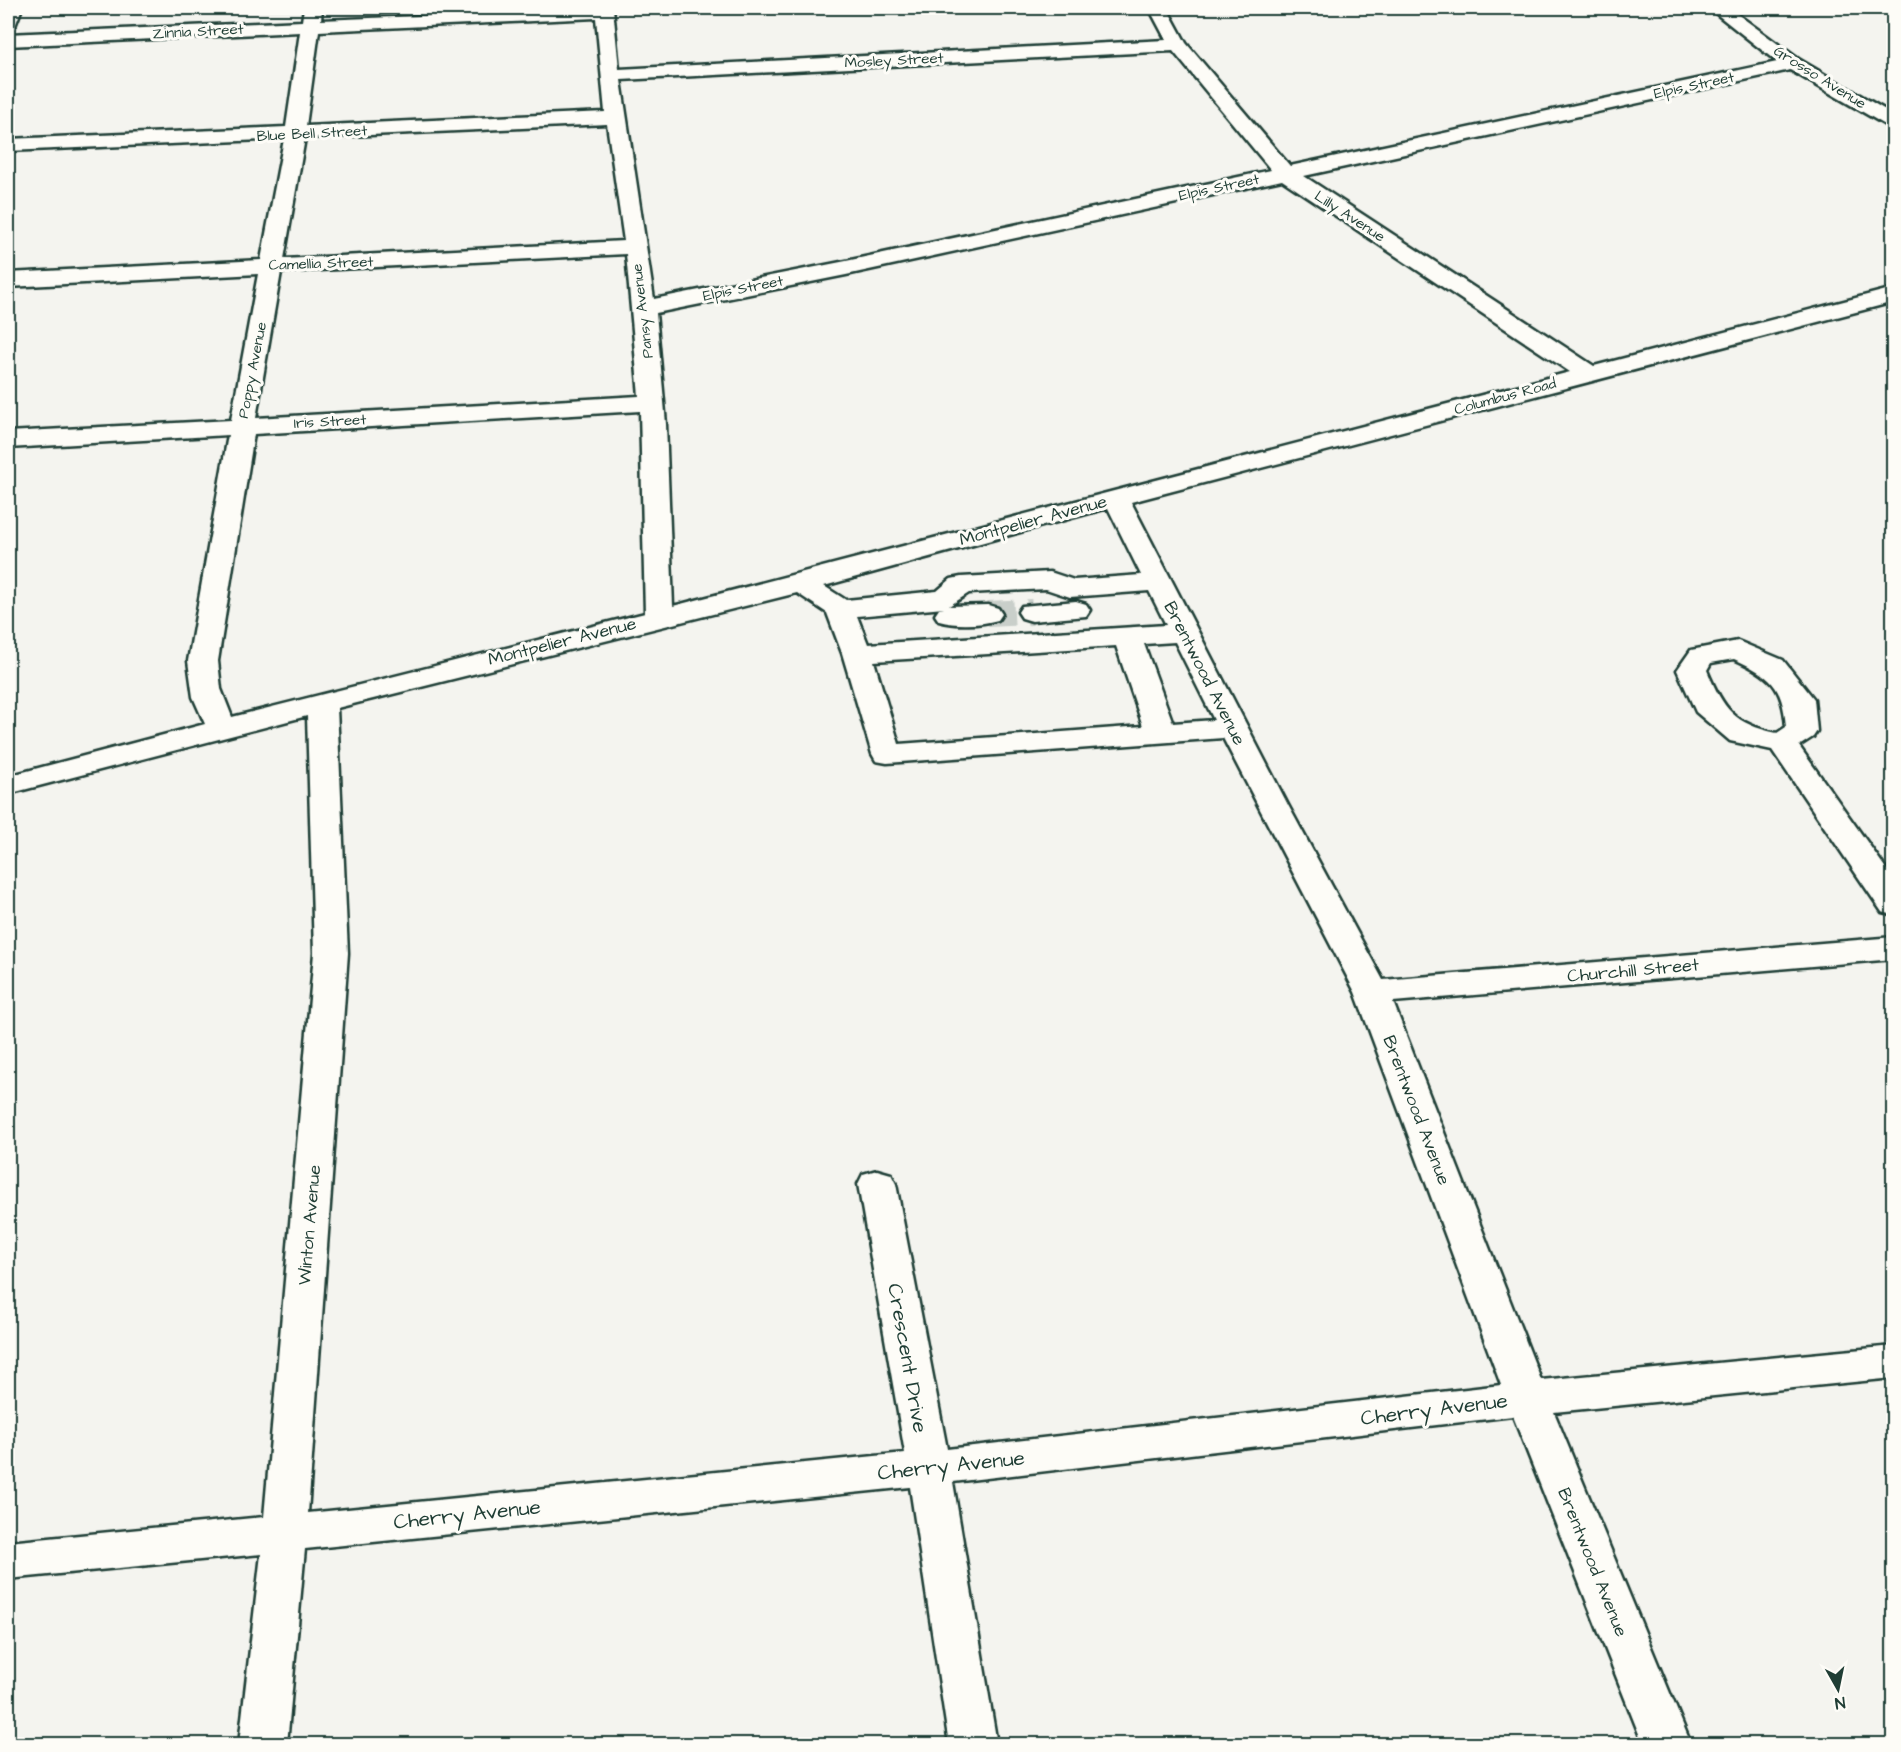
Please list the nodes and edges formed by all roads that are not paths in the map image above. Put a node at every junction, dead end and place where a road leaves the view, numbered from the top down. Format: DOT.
graph roads {
  1 [pos="13,8"];
  2 [pos="1158,8"];
  3 [pos="1718,8"];
  4 [pos="604,10"];
  5 [pos="311,17"];
  6 [pos="8,22"];
  7 [pos="8,40"];
  8 [pos="1178,45"];
  9 [pos="1793,64"];
  10 [pos="610,75"];
  11 [pos="615,118"];
  12 [pos="1893,124"];
  13 [pos="295,134"];
  14 [pos="8,145"];
  15 [pos="1285,173"];
  16 [pos="634,247"];
  17 [pos="273,264"];
  18 [pos="8,280"];
  19 [pos="1893,295"];
  20 [pos="644,308"];
  21 [pos="1590,374"];
  22 [pos="652,403"];
  23 [pos="242,426"];
  24 [pos="8,440"];
  25 [pos="1116,498"];
  26 [pos="1159,582"];
  27 [pos="802,584"];
  28 [pos="1073,599"];
  29 [pos="947,607"];
  30 [pos="840,609"];
  31 [pos="1032,612"];
  32 [pos="988,614"];
  33 [pos="659,616"];
  34 [pos="1185,633"];
  35 [pos="1127,637"];
  36 [pos="1085,640"];
  37 [pos="953,647"];
  38 [pos="857,653"];
  39 [pos="322,704"];
  40 [pos="1233,728"];
  41 [pos="224,729"];
  42 [pos="1161,733"];
  43 [pos="1782,743"];
  44 [pos="8,785"];
  45 [pos="1893,905"];
  46 [pos="1893,948"];
  47 [pos="1372,992"];
  48 [pos="877,1184"];
  49 [pos="1893,1362"];
  50 [pos="1527,1398"];
  51 [pos="929,1468"];
  52 [pos="285,1532"];
  53 [pos="8,1561"];
  54 [pos="263,1744"];
  55 [pos="973,1744"];
  56 [pos="1667,1744"];
  1 -- 6 [label="street"];
  2 -- 8 [label="street, Lilly Avenue"];
  3 -- 9 [label="street, Grosso Avenue"];
  4 -- 5 [label="street, Zinnia Street"];
  4 -- 10 [label="street, Pansy Avenue"];
  5 -- 7 [label="street, Zinnia Street"];
  5 -- 13 [label="street, Poppy Avenue"];
  8 -- 10 [label="street, Mosley Street"];
  8 -- 15 [label="street, Lilly Avenue"];
  9 -- 12 [label="street, Grosso Avenue"];
  9 -- 15 [label="street, Elpis Street"];
  10 -- 11 [label="street, Pansy Avenue"];
  11 -- 13 [label="street, Blue Bell Street"];
  11 -- 16 [label="street, Pansy Avenue"];
  13 -- 14 [label="street, Blue Bell Street"];
  13 -- 17 [label="street, Poppy Avenue"];
  15 -- 20 [label="street, Elpis Street"];
  15 -- 21 [label="street, Lilly Avenue"];
  16 -- 17 [label="street, Camellia Street"];
  16 -- 20 [label="street, Pansy Avenue"];
  17 -- 18 [label="street, Camellia Street"];
  17 -- 23 [label="street, Poppy Avenue"];
  19 -- 21 [label="street, Columbus Road"];
  20 -- 22 [label="street, Pansy Avenue"];
  21 -- 25 [label="street, Columbus Road"];
  22 -- 23 [label="street, Iris Street"];
  22 -- 33 [label="street, Pansy Avenue"];
  23 -- 24 [label="street, Iris Street"];
  23 -- 41 [label="street, Poppy Avenue"];
  25 -- 26 [label="street, Brentwood Avenue"];
  25 -- 27 [label="street, Montpelier Avenue"];
  26 -- 28 [label="street"];
  26 -- 34 [label="street, Brentwood Avenue"];
  27 -- 30 [label="street"];
  27 -- 33 [label="street, Montpelier Avenue"];
  28 -- 29 [label="street"];
  28 -- 31 [label="street"];
  28 -- 36 [label="street"];
  29 -- 30 [label="street"];
  29 -- 32 [label="street"];
  29 -- 37 [label="street"];
  30 -- 38 [label="street"];
  33 -- 39 [label="street, Montpelier Avenue"];
  34 -- 35 [label="street"];
  34 -- 40 [label="street, Brentwood Avenue"];
  35 -- 36 [label="street"];
  35 -- 42 [label="street"];
  36 -- 37 [label="street"];
  37 -- 38 [label="street"];
  38 -- 42 [label="street"];
  39 -- 41 [label="street, Montpelier Avenue"];
  39 -- 52 [label="street, Winton Avenue"];
  40 -- 42 [label="street"];
  40 -- 47 [label="street, Brentwood Avenue"];
  41 -- 44 [label="street, Montpelier Avenue"];
  43 -- 45 [label="street"];
  46 -- 47 [label="street, Churchill Street"];
  47 -- 50 [label="street, Brentwood Avenue"];
  48 -- 51 [label="street, Crescent Drive"];
  49 -- 50 [label="street, Cherry Avenue"];
  50 -- 51 [label="street, Cherry Avenue"];
  50 -- 56 [label="street, Brentwood Avenue"];
  51 -- 52 [label="street, Cherry Avenue"];
  51 -- 55 [label="street, Crescent Drive"];
  52 -- 53 [label="street, Cherry Avenue"];
  52 -- 54 [label="street, Winton Avenue"];
}
